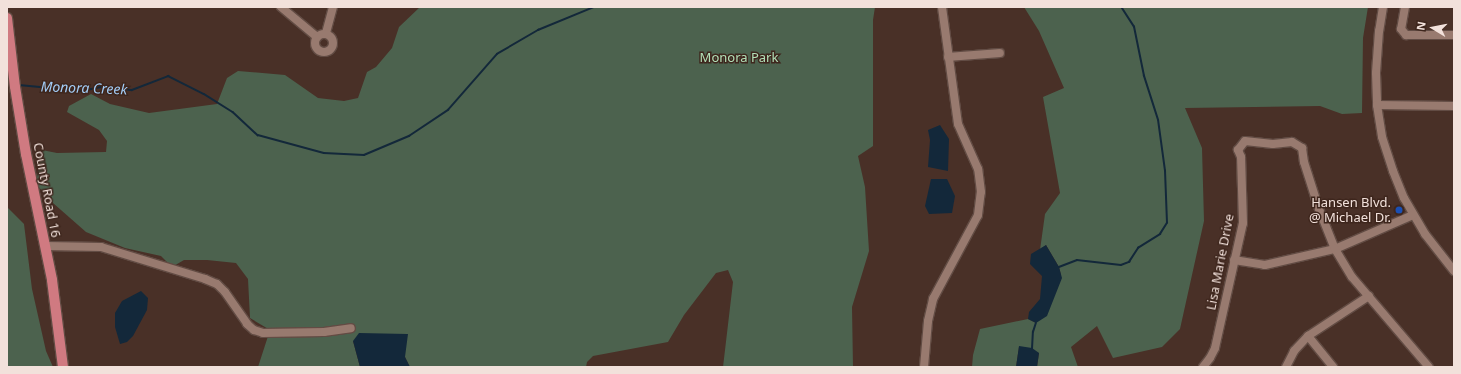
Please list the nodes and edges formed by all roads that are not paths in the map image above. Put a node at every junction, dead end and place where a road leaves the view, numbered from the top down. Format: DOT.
graph roads {
  1 [pos="281,7"];
  2 [pos="333,7"];
  3 [pos="942,7"];
  4 [pos="1383,7"];
  5 [pos="1405,7"];
  6 [pos="7,18"];
  7 [pos="326,33"];
  8 [pos="1454,36"];
  9 [pos="317,37"];
  10 [pos="1000,53"];
  11 [pos="948,57"];
  12 [pos="1377,105"];
  13 [pos="1454,106"];
  14 [pos="1413,215"];
  15 [pos="45,246"];
  16 [pos="1335,249"];
  17 [pos="1234,260"];
  18 [pos="1454,271"];
  19 [pos="1369,296"];
  20 [pos="351,328"];
  21 [pos="1308,336"];
  22 [pos="63,367"];
  23 [pos="924,367"];
  24 [pos="1203,367"];
  25 [pos="1286,367"];
  26 [pos="1333,367"];
  27 [pos="1429,367"];
  1 -- 9 [label="street"];
  2 -- 7 [label="street"];
  3 -- 11 [label="street"];
  4 -- 12 [label="street"];
  5 -- 8 [label="street"];
  6 -- 15 [label="main road, County Road 16"];
  7 -- 9 [label="street"];
  7 -- 9 [label="street"];
  10 -- 11 [label="street"];
  11 -- 23 [label="street"];
  12 -- 13 [label="street"];
  12 -- 14 [label="street"];
  14 -- 16 [label="street"];
  14 -- 18 [label="street"];
  15 -- 20 [label="street"];
  15 -- 22 [label="main road, County Road 16"];
  16 -- 17 [label="street"];
  16 -- 17 [label="street, Lisa Marie Drive"];
  16 -- 19 [label="street, Lisa Marie Drive"];
  17 -- 24 [label="street, Lisa Marie Drive"];
  19 -- 21 [label="street"];
  19 -- 27 [label="street, Lisa Marie Drive"];
  21 -- 25 [label="street"];
  21 -- 26 [label="street"];
}
